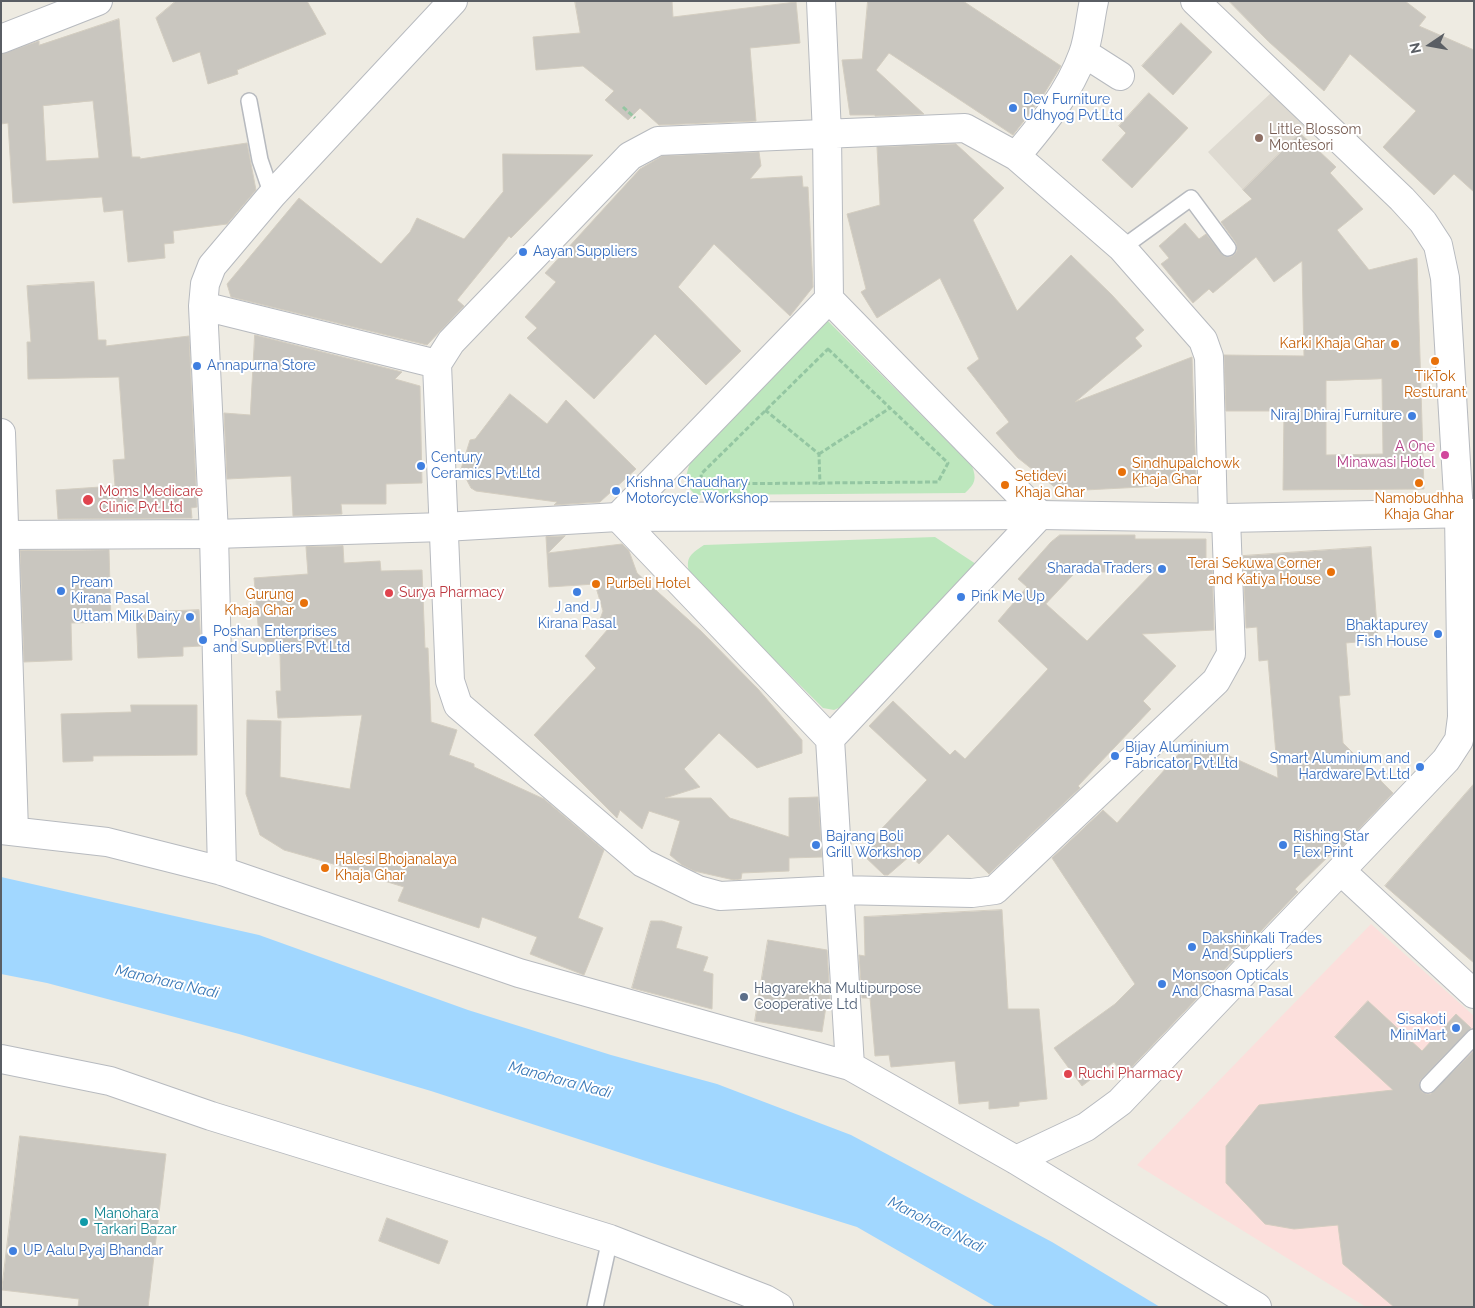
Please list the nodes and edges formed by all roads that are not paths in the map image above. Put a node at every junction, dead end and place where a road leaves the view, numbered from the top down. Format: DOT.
graph roads {
  1 [pos="98,1"];
  2 [pos="453,1"];
  3 [pos="820,1"];
  4 [pos="1094,1"];
  5 [pos="1195,1"];
  6 [pos="1,39"];
  7 [pos="1084,53"];
  8 [pos="1120,76"];
  9 [pos="249,101"];
  10 [pos="826,134"];
  11 [pos="1016,156"];
  12 [pos="272,195"];
  13 [pos="1122,248"];
  14 [pos="1228,248"];
  15 [pos="829,299"];
  16 [pos="203,306"];
  17 [pos="437,364"];
  18 [pos="1,433"];
  19 [pos="1466,513"];
  20 [pos="1040,515"];
  21 [pos="618,518"];
  22 [pos="1219,518"];
  23 [pos="444,526"];
  24 [pos="214,534"];
  25 [pos="4,535"];
  26 [pos="830,739"];
  27 [pos="1467,741"];
  28 [pos="8,830"];
  29 [pos="1341,871"];
  30 [pos="222,872"];
  31 [pos="840,890"];
  32 [pos="1474,994"];
  33 [pos="1474,1038"];
  34 [pos="1,1059"];
  35 [pos="850,1066"];
  36 [pos="1428,1085"];
  37 [pos="1016,1160"];
  38 [pos="610,1239"];
  39 [pos="595,1307"];
  40 [pos="779,1307"];
  41 [pos="1257,1307"];
  1 -- 6 [label="street"];
  2 -- 12 [label="street"];
  3 -- 10 [label="street"];
  4 -- 7 [label="street"];
  5 -- 19 [label="street"];
  7 -- 8 [label="street"];
  7 -- 11 [label="street"];
  9 -- 12 [label="lane"];
  10 -- 11 [label="street"];
  10 -- 15 [label="street"];
  10 -- 17 [label="street"];
  11 -- 13 [label="street"];
  12 -- 16 [label="street"];
  13 -- 14 [label="lane"];
  13 -- 22 [label="street"];
  15 -- 20 [label="street"];
  15 -- 21 [label="street"];
  16 -- 17 [label="street"];
  16 -- 24 [label="street"];
  17 -- 23 [label="street"];
  18 -- 25 [label="street"];
  19 -- 22 [label="street"];
  19 -- 27 [label="street"];
  20 -- 21 [label="street"];
  20 -- 22 [label="street"];
  20 -- 26 [label="street"];
  21 -- 23 [label="street"];
  21 -- 26 [label="street"];
  22 -- 31 [label="street"];
  23 -- 24 [label="street"];
  23 -- 31 [label="street"];
  24 -- 25 [label="street"];
  24 -- 30 [label="street"];
  25 -- 28 [label="street"];
  26 -- 31 [label="street"];
  27 -- 29 [label="street"];
  28 -- 30 [label="street"];
  29 -- 32 [label="street"];
  29 -- 37 [label="street"];
  30 -- 35 [label="street"];
  31 -- 35 [label="street"];
  33 -- 36 [label="lane"];
  34 -- 38 [label="street"];
  35 -- 37 [label="street"];
  37 -- 41 [label="street"];
  38 -- 39 [label="lane"];
  38 -- 40 [label="street"];
}
